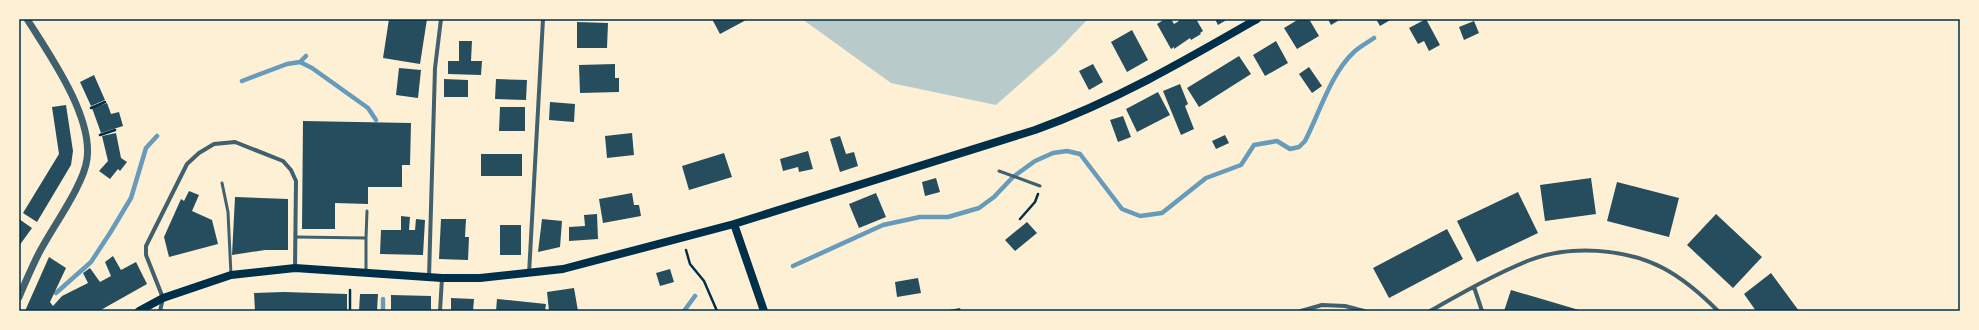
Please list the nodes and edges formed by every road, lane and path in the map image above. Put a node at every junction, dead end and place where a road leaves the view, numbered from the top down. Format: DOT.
graph roads {
  1 [pos="27,19"];
  2 [pos="441,19"];
  3 [pos="543,19"];
  4 [pos="1257,19"];
  5 [pos="105,102"];
  6 [pos="91,108"];
  7 [pos="116,130"];
  8 [pos="100,136"];
  9 [pos="999,171"];
  10 [pos="222,182"];
  11 [pos="1040,186"];
  12 [pos="367,211"];
  13 [pos="1020,219"];
  14 [pos="734,224"];
  15 [pos="296,237"];
  16 [pos="366,238"];
  17 [pos="686,250"];
  18 [pos="295,268"];
  19 [pos="366,272"];
  20 [pos="529,274"];
  21 [pos="231,275"];
  22 [pos="429,277"];
  23 [pos="442,278"];
  24 [pos="1474,287"];
  25 [pos="350,290"];
  26 [pos="19,297"];
  27 [pos="164,298"];
  28 [pos="139,311"];
  29 [pos="160,311"];
  30 [pos="350,311"];
  31 [pos="440,311"];
  32 [pos="717,311"];
  33 [pos="764,311"];
  34 [pos="1301,311"];
  35 [pos="1364,311"];
  36 [pos="1430,311"];
  37 [pos="1482,311"];
  38 [pos="1718,311"];
  1 -- 26 [label="street"];
  2 -- 22 [label="street"];
  3 -- 20 [label="street"];
  4 -- 14 [label="main road"];
  5 -- 6 [label="path"];
  7 -- 8 [label="path"];
  9 -- 11 [label="lane"];
  10 -- 21 [label="lane"];
  11 -- 13 [label="path"];
  12 -- 16 [label="lane"];
  14 -- 20 [label="main road"];
  14 -- 33 [label="main road"];
  15 -- 16 [label="lane"];
  15 -- 18 [label="street"];
  15 -- 27 [label="street"];
  16 -- 19 [label="lane"];
  17 -- 32 [label="path"];
  18 -- 19 [label="main road"];
  18 -- 21 [label="main road"];
  19 -- 22 [label="main road"];
  20 -- 23 [label="main road"];
  21 -- 27 [label="main road"];
  22 -- 23 [label="main road"];
  23 -- 31 [label="street"];
  24 -- 36 [label="street"];
  24 -- 37 [label="street"];
  24 -- 38 [label="street"];
  25 -- 30 [label="path"];
  27 -- 28 [label="main road"];
  27 -- 29 [label="street"];
  34 -- 35 [label="street"];
}
